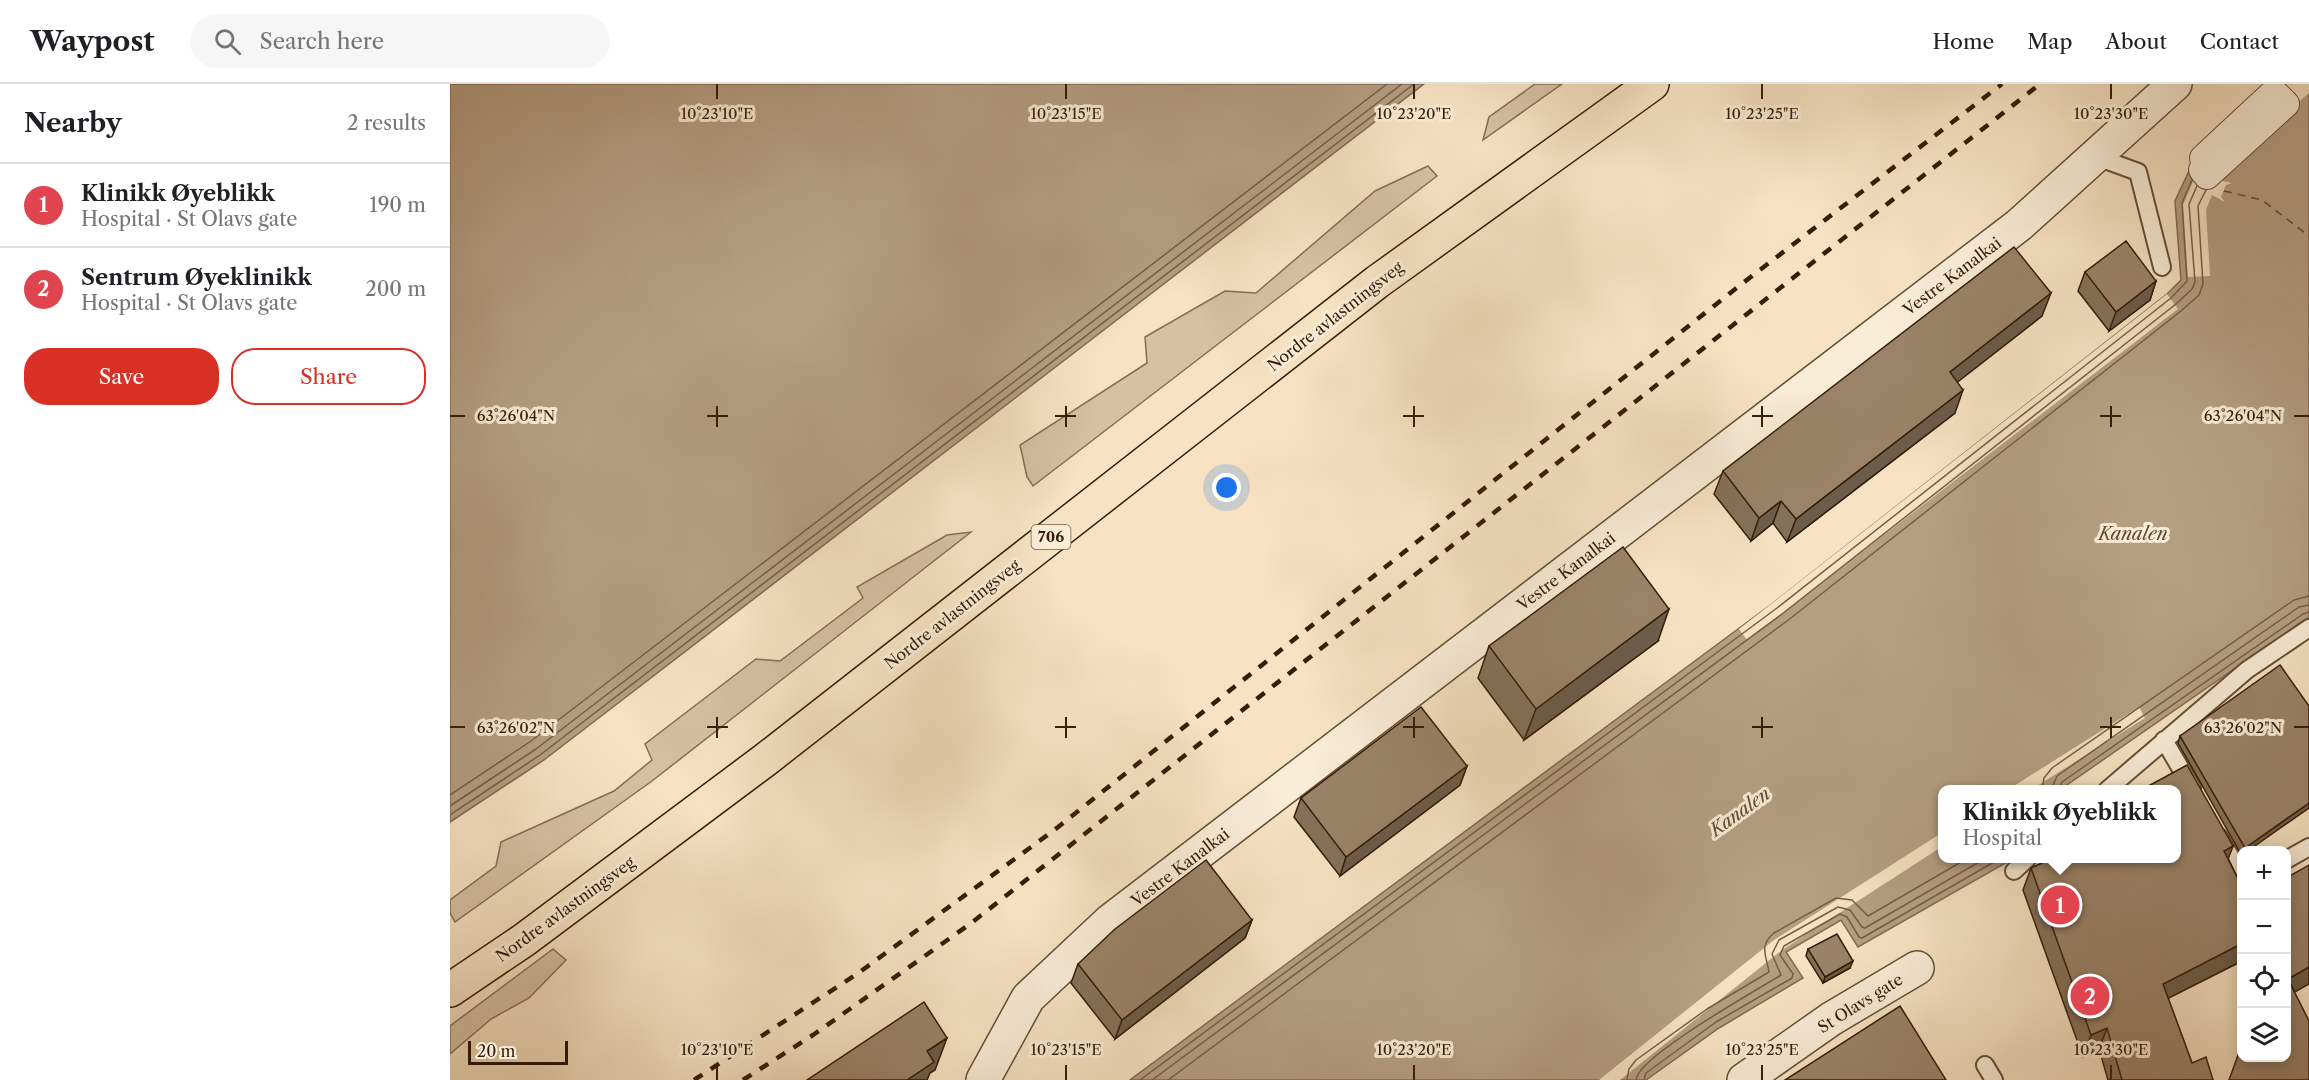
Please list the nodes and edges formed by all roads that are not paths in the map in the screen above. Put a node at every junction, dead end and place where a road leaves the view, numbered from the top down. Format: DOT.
graph roads {
  1 [pos="1652,84"];
  2 [pos="2175,84"];
  3 [pos="2270,84"];
  4 [pos="2199,146"];
  5 [pos="2097,157"];
  6 [pos="2208,176"];
  7 [pos="2162,267"];
  8 [pos="2309,628"];
  9 [pos="2164,740"];
  10 [pos="2112,785"];
  11 [pos="2197,798"];
  12 [pos="2208,818"];
  13 [pos="2309,847"];
  14 [pos="2291,857"];
  15 [pos="2023,863"];
  16 [pos="2237,869"];
  17 [pos="2014,871"];
  18 [pos="1917,968"];
  19 [pos="450,990"];
  20 [pos="1985,1065"];
  21 [pos="983,1080"];
  22 [pos="1744,1080"];
  23 [pos="1994,1080"];
  1 -- 19 [label="highway, Nordre avlastningsveg / 706"];
  2 -- 5 [label="street, Vestre Kanalkai"];
  3 -- 4 [label="lane"];
  5 -- 7 [label="lane"];
  5 -- 21 [label="street, Vestre Kanalkai"];
  6 -- 6 [label="street"];
  8 -- 9 [label="lane"];
  9 -- 10 [label="lane"];
  9 -- 11 [label="lane"];
  12 -- 16 [label="lane"];
  13 -- 14 [label="lane"];
  15 -- 17 [label="lane"];
  18 -- 22 [label="street, St Olavs gate"];
  20 -- 23 [label="lane"];
}
